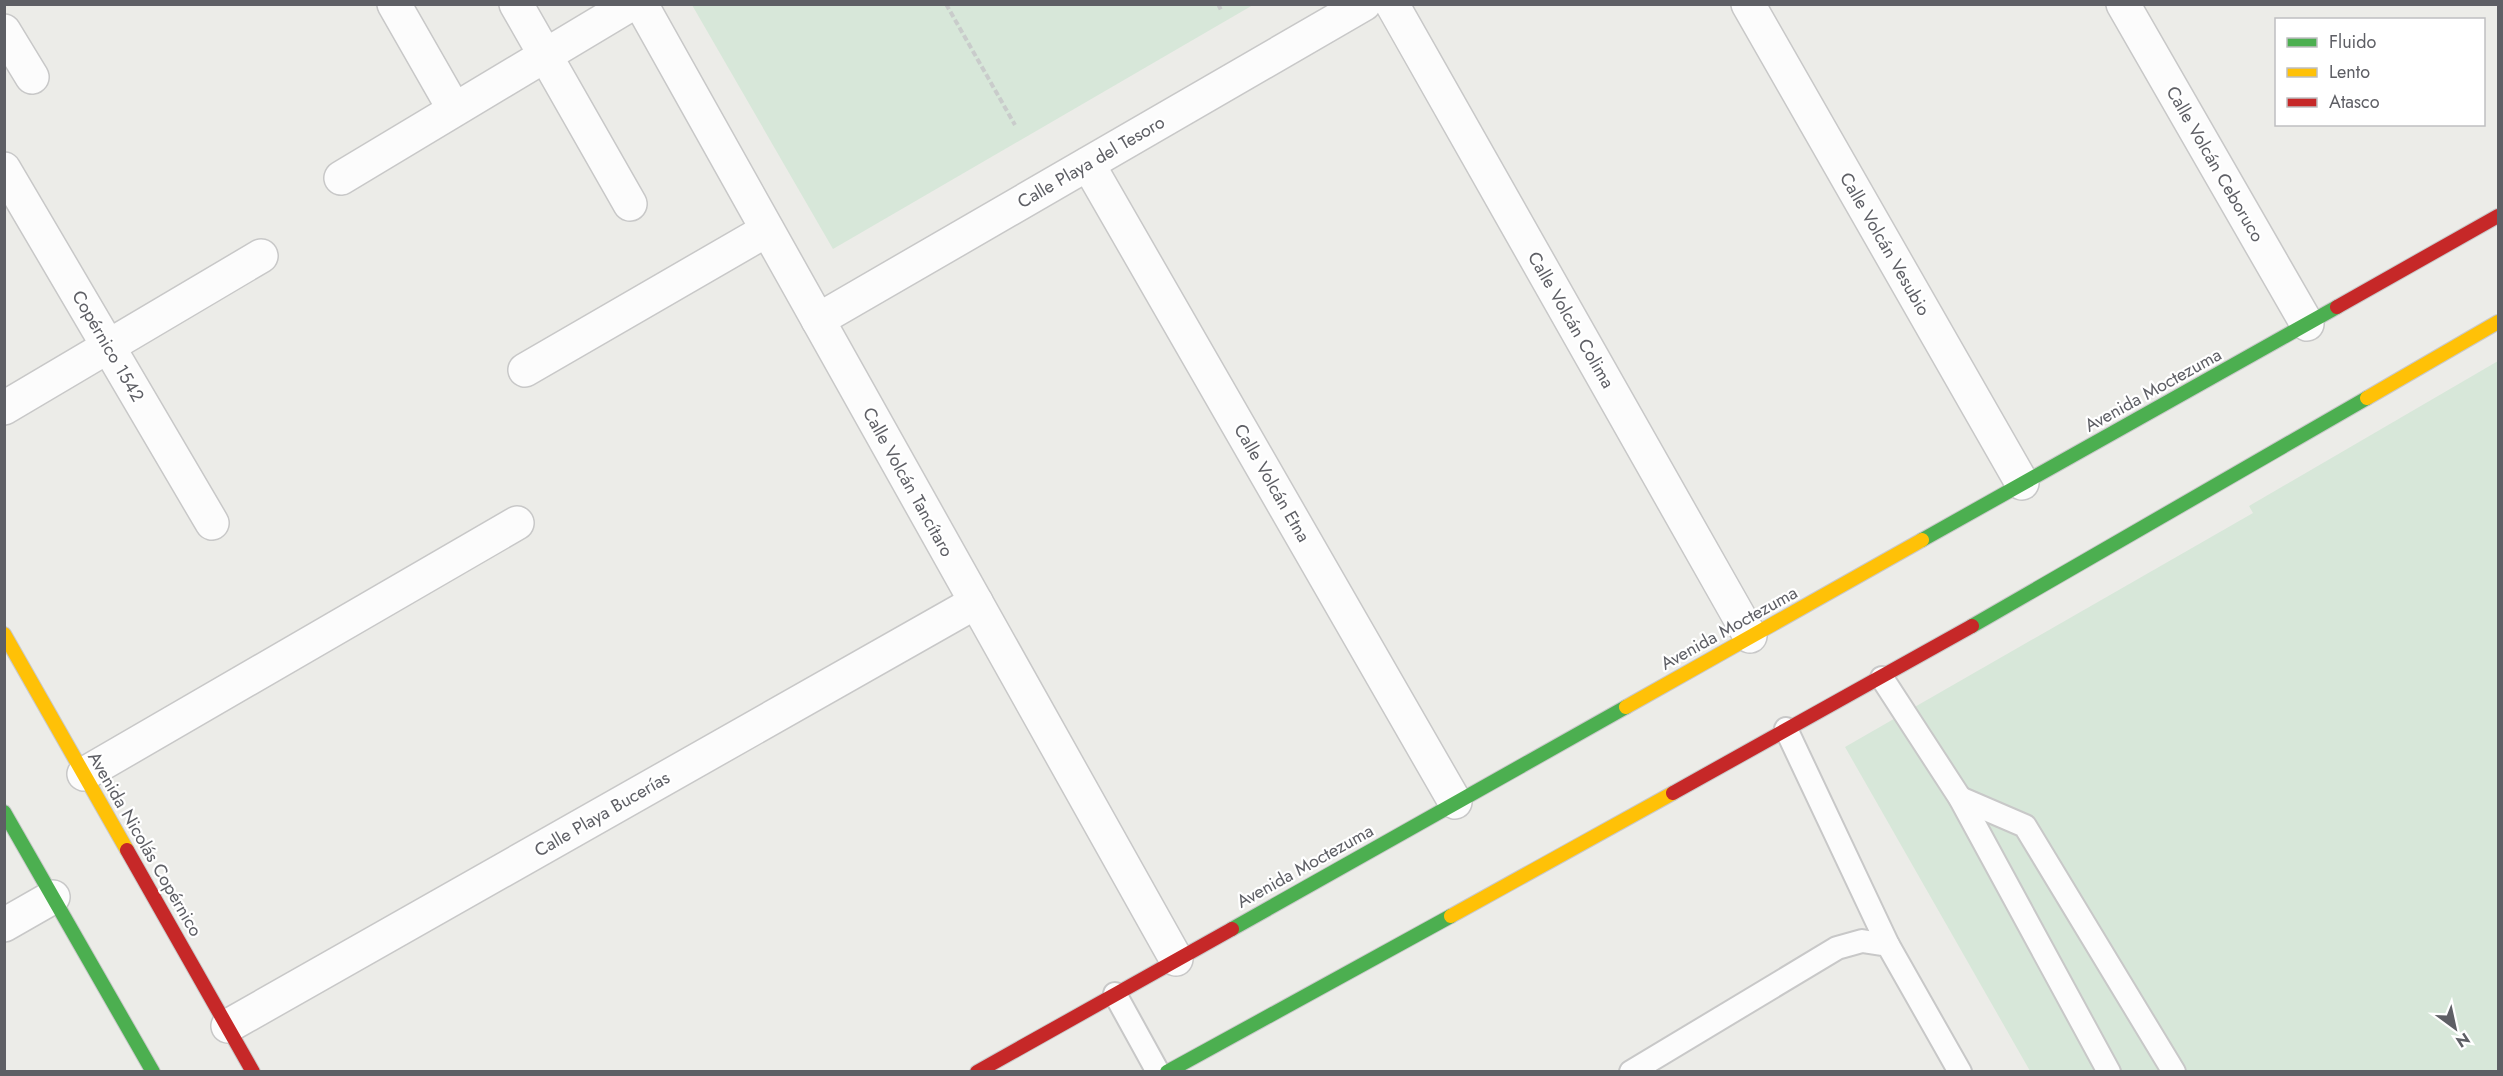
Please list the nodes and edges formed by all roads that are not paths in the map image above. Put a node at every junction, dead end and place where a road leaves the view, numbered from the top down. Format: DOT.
graph roads {
  1 [pos="394,4"];
  2 [pos="516,4"];
  3 [pos="631,4"];
  4 [pos="641,4"];
  5 [pos="1364,4"];
  6 [pos="1392,4"];
  7 [pos="1748,4"];
  8 [pos="2123,4"];
  9 [pos="4,31"];
  10 [pos="545,55"];
  11 [pos="32,77"];
  12 [pos="454,109"];
  13 [pos="1088,164"];
  14 [pos="4,169"];
  15 [pos="341,178"];
  16 [pos="630,204"];
  17 [pos="2499,216"];
  18 [pos="767,230"];
  19 [pos="261,256"];
  20 [pos="818,320"];
  21 [pos="2499,322"];
  22 [pos="2307,324"];
  23 [pos="109,346"];
  24 [pos="525,370"];
  25 [pos="4,408"];
  26 [pos="2022,483"];
  27 [pos="212,523"];
  28 [pos="517,523"];
  29 [pos="976,602"];
  30 [pos="4,634"];
  31 [pos="1750,636"];
  32 [pos="1882,678"];
  33 [pos="1786,729"];
  34 [pos="84,774"];
  35 [pos="1960,798"];
  36 [pos="1455,802"];
  37 [pos="4,812"];
  38 [pos="53,897"];
  39 [pos="4,925"];
  40 [pos="1888,945"];
  41 [pos="1176,959"];
  42 [pos="1115,994"];
  43 [pos="228,1026"];
  44 [pos="1204,1063"];
  45 [pos="153,1071"];
  46 [pos="253,1071"];
  47 [pos="977,1071"];
  48 [pos="1158,1071"];
  49 [pos="1167,1071"];
  50 [pos="1631,1071"];
  51 [pos="1960,1071"];
  52 [pos="2109,1071"];
  53 [pos="2174,1071"];
  1 -- 12 [label="street"];
  2 -- 10 [label="street"];
  3 -- 10 [label="street"];
  4 -- 18 [label="street, Calle Volcán Tancítaro"];
  5 -- 13 [label="street, Calle Playa del Tesoro"];
  6 -- 31 [label="street, Calle Volcán Colima"];
  7 -- 26 [label="street, Calle Volcán Vesubio"];
  8 -- 22 [label="street, Calle Volcán Ceboruco"];
  9 -- 11 [label="street"];
  10 -- 12 [label="street"];
  10 -- 16 [label="street"];
  12 -- 15 [label="street"];
  13 -- 20 [label="street, Calle Playa del Tesoro"];
  13 -- 36 [label="street, Calle Volcán Etna"];
  14 -- 23 [label="street, Copérnico 1542"];
  17 -- 22 [label="street, Avenida Moctezuma"];
  18 -- 20 [label="street, Calle Volcán Tancítaro"];
  18 -- 24 [label="street"];
  19 -- 23 [label="street"];
  20 -- 29 [label="street, Calle Volcán Tancítaro"];
  21 -- 32 [label="street"];
  22 -- 26 [label="street, Avenida Moctezuma"];
  23 -- 25 [label="street"];
  23 -- 27 [label="street, Copérnico 1542"];
  26 -- 31 [label="street, Avenida Moctezuma"];
  28 -- 34 [label="street"];
  29 -- 41 [label="street, Calle Volcán Tancítaro"];
  29 -- 43 [label="street, Calle Playa Bucerías"];
  30 -- 34 [label="street, Avenida Nicolás Copérnico"];
  31 -- 36 [label="street, Avenida Moctezuma"];
  32 -- 33 [label="street"];
  32 -- 35 [label="lane"];
  33 -- 40 [label="lane"];
  33 -- 44 [label="street"];
  34 -- 43 [label="street, Avenida Nicolás Copérnico"];
  35 -- 52 [label="lane"];
  35 -- 53 [label="lane"];
  36 -- 41 [label="street, Avenida Moctezuma"];
  37 -- 38 [label="street"];
  38 -- 39 [label="street"];
  38 -- 45 [label="street"];
  40 -- 50 [label="lane"];
  40 -- 51 [label="lane"];
  41 -- 42 [label="street, Avenida Moctezuma"];
  42 -- 47 [label="street, Avenida Moctezuma"];
  42 -- 48 [label="lane"];
  43 -- 46 [label="street, Avenida Nicolás Copérnico"];
  44 -- 49 [label="street"];
}
